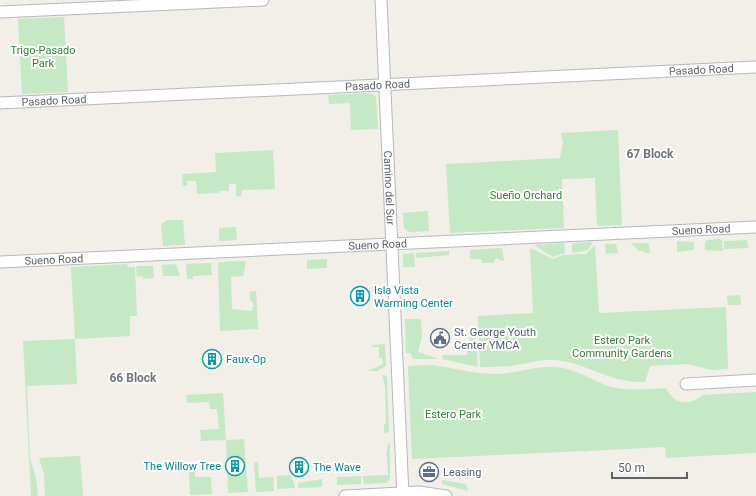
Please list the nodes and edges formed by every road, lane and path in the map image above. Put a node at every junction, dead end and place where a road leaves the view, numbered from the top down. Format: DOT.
graph roads {
  1 [pos="263,0"];
  2 [pos="381,0"];
  3 [pos="0,12"];
  4 [pos="756,67"];
  5 [pos="385,85"];
  6 [pos="0,103"];
  7 [pos="756,226"];
  8 [pos="391,244"];
  9 [pos="0,262"];
  10 [pos="756,380"];
  11 [pos="686,384"];
  12 [pos="403,495"];
  13 [pos="345,496"];
  14 [pos="446,496"];
  1 -- 3 [label="street"];
  2 -- 5 [label="street, Camino del Sur"];
  4 -- 5 [label="street, Pasado Road"];
  5 -- 6 [label="street, Pasado Road"];
  5 -- 8 [label="street, Camino del Sur"];
  7 -- 8 [label="street, Sueno Road"];
  8 -- 9 [label="street, Sueno Road"];
  8 -- 12 [label="street, Camino del Sur"];
  10 -- 11 [label="street"];
  12 -- 13 [label="street"];
  12 -- 14 [label="street"];
}
